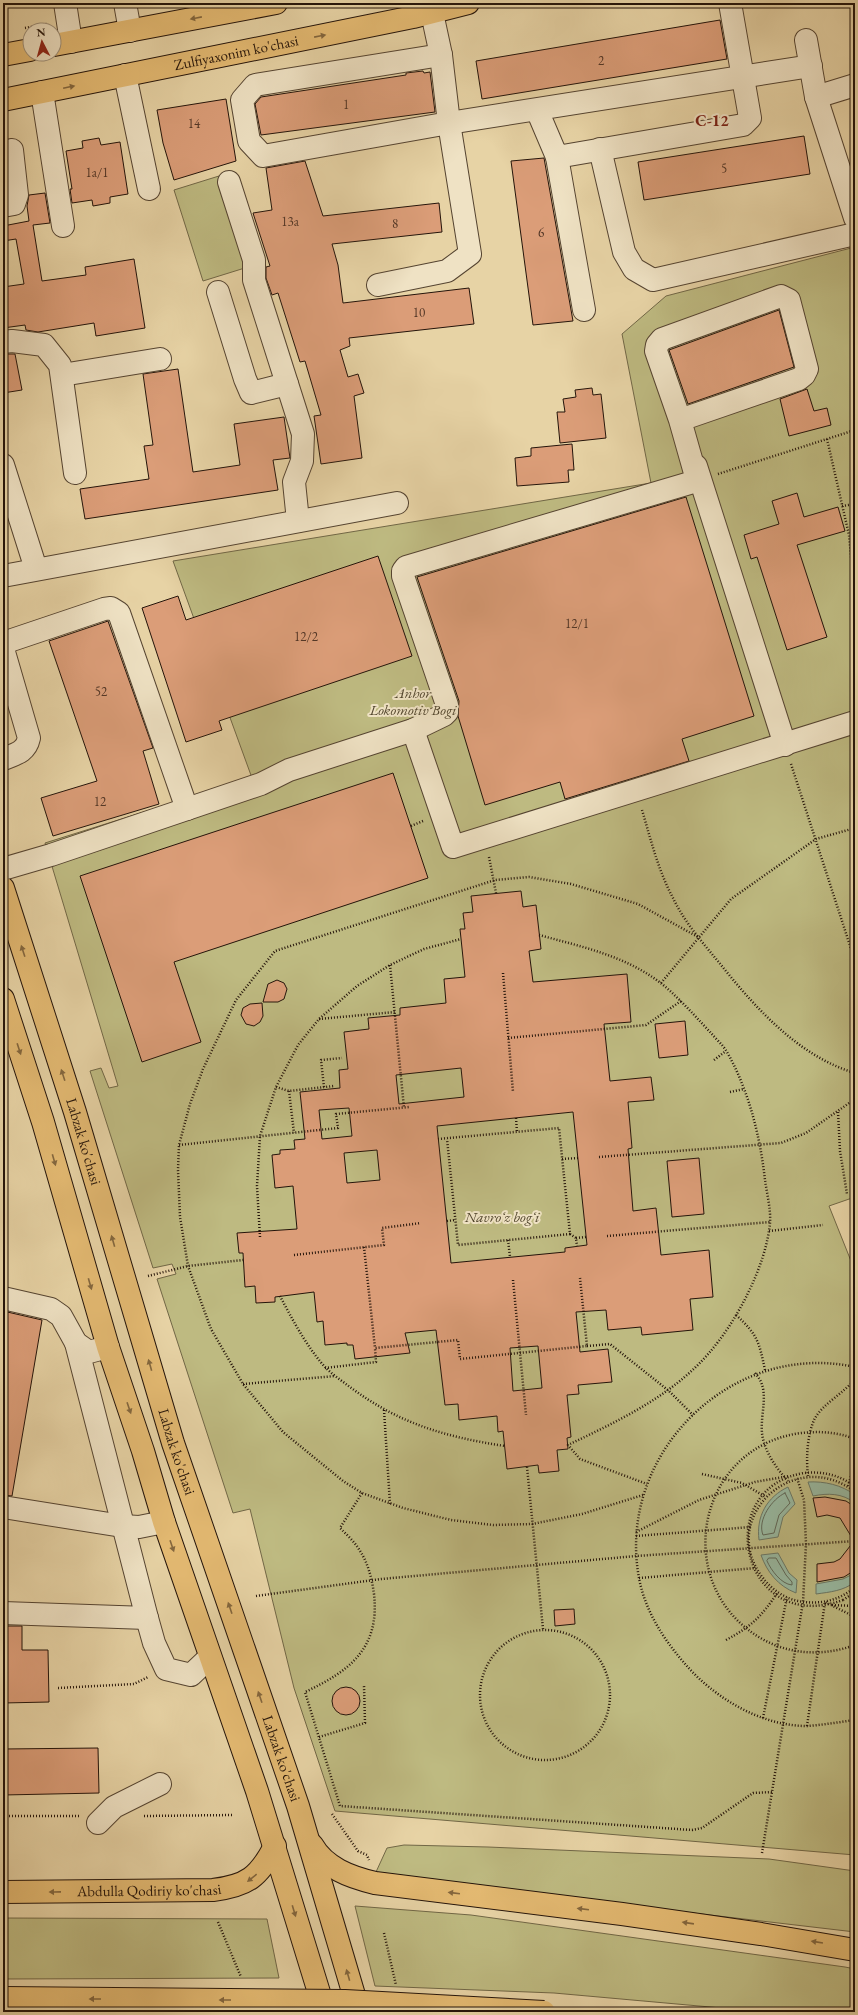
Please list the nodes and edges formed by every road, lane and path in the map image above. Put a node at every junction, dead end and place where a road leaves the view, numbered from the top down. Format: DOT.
graph roads {
  1 [pos="65,3"];
  2 [pos="124,3"];
  3 [pos="276,3"];
  4 [pos="468,3"];
  5 [pos="730,3"];
  6 [pos="418,11"];
  7 [pos="130,31"];
  8 [pos="806,40"];
  9 [pos="63,44"];
  10 [pos="22,51"];
  11 [pos="3,55"];
  12 [pos="441,55"];
  13 [pos="811,66"];
  14 [pos="125,75"];
  15 [pos="744,77"];
  16 [pos="855,85"];
  17 [pos="42,92"];
  18 [pos="816,98"];
  19 [pos="3,100"];
  20 [pos="537,110"];
  21 [pos="449,123"];
  22 [pos="600,149"];
  23 [pos="12,150"];
  24 [pos="557,157"];
  25 [pos="229,182"];
  26 [pos="150,189"];
  27 [pos="3,206"];
  28 [pos="855,218"];
  29 [pos="63,226"];
  30 [pos="855,234"];
  31 [pos="378,285"];
  32 [pos="218,292"];
  33 [pos="584,310"];
  34 [pos="3,342"];
  35 [pos="160,359"];
  36 [pos="62,376"];
  37 [pos="287,384"];
  38 [pos="682,424"];
  39 [pos="855,430"];
  40 [pos="826,439"];
  41 [pos="3,464"];
  42 [pos="75,473"];
  43 [pos="699,480"];
  44 [pos="397,503"];
  45 [pos="855,504"];
  46 [pos="842,506"];
  47 [pos="298,521"];
  48 [pos="36,569"];
  49 [pos="3,576"];
  50 [pos="855,598"];
  51 [pos="855,722"];
  52 [pos="413,730"];
  53 [pos="785,745"];
  54 [pos="3,759"];
  55 [pos="637,790"];
  56 [pos="187,809"];
  57 [pos="855,828"];
  58 [pos="816,839"];
  59 [pos="3,869"];
  60 [pos="495,880"];
  61 [pos="3,888"];
  62 [pos="496,893"];
  63 [pos="539,935"];
  64 [pos="698,937"];
  65 [pos="461,939"];
  66 [pos="855,961"];
  67 [pos="390,965"];
  68 [pos="503,973"];
  69 [pos="661,983"];
  70 [pos="3,999"];
  71 [pos="681,1001"];
  72 [pos="395,1012"];
  73 [pos="319,1019"];
  74 [pos="508,1038"];
  75 [pos="726,1051"];
  76 [pos="342,1058"];
  77 [pos="714,1060"];
  78 [pos="855,1073"];
  79 [pos="276,1086"];
  80 [pos="334,1086"];
  81 [pos="324,1087"];
  82 [pos="744,1089"];
  83 [pos="289,1091"];
  84 [pos="513,1092"];
  85 [pos="730,1092"];
  86 [pos="855,1099"];
  87 [pos="409,1107"];
  88 [pos="404,1108"];
  89 [pos="75,1112"];
  90 [pos="838,1112"];
  91 [pos="516,1118"];
  92 [pos="43,1122"];
  93 [pos="517,1132"];
  94 [pos="294,1133"];
  95 [pos="260,1136"];
  96 [pos="447,1139"];
  97 [pos="438,1140"];
  98 [pos="179,1145"];
  99 [pos="762,1146"];
  100 [pos="599,1157"];
  101 [pos="578,1158"];
  102 [pos="562,1160"];
  103 [pos="847,1194"];
  104 [pos="455,1220"];
  105 [pos="447,1221"];
  106 [pos="770,1222"];
  107 [pos="421,1223"];
  108 [pos="823,1225"];
  109 [pos="769,1231"];
  110 [pos="570,1234"];
  111 [pos="586,1236"];
  112 [pos="607,1236"];
  113 [pos="260,1237"];
  114 [pos="576,1238"];
  115 [pos="508,1240"];
  116 [pos="577,1246"];
  117 [pos="364,1248"];
  118 [pos="294,1255"];
  119 [pos="510,1257"];
  120 [pos="243,1260"];
  121 [pos="188,1266"];
  122 [pos="148,1276"];
  123 [pos="580,1278"];
  124 [pos="512,1280"];
  125 [pos="280,1296"];
  126 [pos="3,1298"];
  127 [pos="736,1315"];
  128 [pos="76,1343"];
  129 [pos="587,1346"];
  130 [pos="108,1347"];
  131 [pos="375,1348"];
  132 [pos="521,1352"];
  133 [pos="855,1367"];
  134 [pos="325,1368"];
  135 [pos="765,1370"];
  136 [pos="755,1373"];
  137 [pos="335,1376"];
  138 [pos="855,1379"];
  139 [pos="243,1384"];
  140 [pos="669,1391"];
  141 [pos="384,1410"];
  142 [pos="692,1414"];
  143 [pos="526,1416"];
  144 [pos="810,1432"];
  145 [pos="855,1439"];
  146 [pos="173,1443"];
  147 [pos="764,1444"];
  148 [pos="504,1446"];
  149 [pos="143,1451"];
  150 [pos="855,1463"];
  151 [pos="527,1467"];
  152 [pos="702,1474"];
  153 [pos="796,1474"];
  154 [pos="808,1476"];
  155 [pos="724,1478"];
  156 [pos="797,1478"];
  157 [pos="788,1481"];
  158 [pos="647,1484"];
  159 [pos="848,1486"];
  160 [pos="855,1487"];
  161 [pos="855,1492"];
  162 [pos="362,1493"];
  163 [pos="643,1495"];
  164 [pos="766,1497"];
  165 [pos="390,1504"];
  166 [pos="3,1507"];
  167 [pos="164,1522"];
  168 [pos="532,1524"];
  169 [pos="122,1526"];
  170 [pos="751,1527"];
  171 [pos="706,1530"];
  172 [pos="636,1532"];
  173 [pos="636,1536"];
  174 [pos="855,1541"];
  175 [pos="806,1544"];
  176 [pos="750,1547"];
  177 [pos="706,1551"];
  178 [pos="636,1556"];
  179 [pos="536,1566"];
  180 [pos="756,1568"];
  181 [pos="708,1572"];
  182 [pos="639,1578"];
  183 [pos="372,1580"];
  184 [pos="855,1587"];
  185 [pos="778,1592"];
  186 [pos="855,1592"];
  187 [pos="256,1596"];
  188 [pos="787,1597"];
  189 [pos="803,1602"];
  190 [pos="825,1602"];
  191 [pos="830,1604"];
  192 [pos="855,1606"];
  193 [pos="3,1614"];
  194 [pos="855,1617"];
  195 [pos="147,1618"];
  196 [pos="543,1629"];
  197 [pos="746,1629"];
  198 [pos="726,1640"];
  199 [pos="855,1645"];
  200 [pos="776,1646"];
  201 [pos="796,1651"];
  202 [pos="817,1653"];
  203 [pos="210,1657"];
  204 [pos="166,1669"];
  205 [pos="364,1685"];
  206 [pos="58,1688"];
  207 [pos="763,1718"];
  208 [pos="855,1720"];
  209 [pos="783,1723"];
  210 [pos="807,1726"];
  211 [pos="319,1737"];
  212 [pos="160,1784"];
  213 [pos="772,1792"];
  214 [pos="332,1814"];
  215 [pos="98,1823"];
  216 [pos="308,1840"];
  217 [pos="274,1846"];
  218 [pos="762,1853"];
  219 [pos="370,1861"];
  220 [pos="3,1892"];
  221 [pos="218,1922"];
  222 [pos="384,1932"];
  223 [pos="855,1950"];
  224 [pos="240,1976"];
  225 [pos="398,1992"];
  226 [pos="3,1998"];
  227 [pos="325,2012"];
  228 [pos="359,2012"];
  229 [pos="544,2012"];
  1 -- 9 [label="street"];
  2 -- 7 [label="street"];
  3 -- 7 [label="main road, one-way"];
  4 -- 6 [label="main road, Zulfiyaxonim ko'chasi"];
  5 -- 15 [label="street"];
  6 -- 12 [label="street"];
  14 -- 6 [label="main road, Zulfiyaxonim ko'chasi, one-way"];
  7 -- 9 [label="main road"];
  8 -- 13 [label="street"];
  10 -- 11 [label="main road"];
  12 -- 21 [label="street"];
  12 -- 21 [label="street"];
  13 -- 15 [label="street"];
  13 -- 18 [label="street"];
  17 -- 14 [label="main road, Zulfiyaxonim ko'chasi, one-way"];
  14 -- 26 [label="street"];
  15 -- 20 [label="street"];
  15 -- 22 [label="street"];
  16 -- 18 [label="street"];
  17 -- 19 [label="main road, Zulfiyaxonim ko'chasi"];
  17 -- 29 [label="street"];
  18 -- 28 [label="street"];
  20 -- 21 [label="street"];
  20 -- 24 [label="street"];
  21 -- 31 [label="street"];
  22 -- 24 [label="street"];
  22 -- 30 [label="street"];
  23 -- 27 [label="street"];
  24 -- 33 [label="street"];
  25 -- 37 [label="street"];
  32 -- 37 [label="street"];
  34 -- 36 [label="street"];
  35 -- 36 [label="street"];
  36 -- 42 [label="street"];
  37 -- 47 [label="street"];
  38 -- 38 [label="street"];
  38 -- 43 [label="street"];
  39 -- 40 [label="path"];
  40 -- 43 [label="path"];
  40 -- 46 [label="path"];
  41 -- 48 [label="street"];
  43 -- 52 [label="street"];
  43 -- 53 [label="street"];
  44 -- 47 [label="street"];
  45 -- 46 [label="path"];
  46 -- 50 [label="path"];
  47 -- 48 [label="street"];
  48 -- 49 [label="street"];
  51 -- 53 [label="street"];
  52 -- 55 [label="street"];
  52 -- 56 [label="street"];
  53 -- 55 [label="street"];
  53 -- 58 [label="path"];
  54 -- 56 [label="street"];
  55 -- 64 [label="path"];
  56 -- 59 [label="street"];
  57 -- 58 [label="path"];
  58 -- 64 [label="path"];
  58 -- 66 [label="path"];
  60 -- 62 [label="path"];
  60 -- 64 [label="path"];
  60 -- 98 [label="path"];
  89 -- 61 [label="main road, Labzak ko'chasi, one-way"];
  63 -- 69 [label="path"];
  64 -- 69 [label="path"];
  64 -- 78 [label="path"];
  65 -- 67 [label="path"];
  67 -- 72 [label="path"];
  67 -- 73 [label="path"];
  68 -- 74 [label="path"];
  69 -- 71 [label="path"];
  70 -- 92 [label="main road, one-way"];
  71 -- 74 [label="path"];
  71 -- 75 [label="path"];
  72 -- 73 [label="path"];
  72 -- 88 [label="path"];
  73 -- 79 [label="path"];
  74 -- 84 [label="path"];
  75 -- 77 [label="path"];
  75 -- 82 [label="path"];
  76 -- 81 [label="path"];
  79 -- 83 [label="path"];
  79 -- 95 [label="path"];
  80 -- 81 [label="path"];
  81 -- 83 [label="path"];
  82 -- 85 [label="path"];
  82 -- 99 [label="path"];
  83 -- 94 [label="path"];
  86 -- 90 [label="path"];
  87 -- 88 [label="path"];
  88 -- 94 [label="path"];
  89 -- 92 [label="main road"];
  146 -- 89 [label="main road, Labzak ko'chasi, one-way"];
  90 -- 99 [label="path"];
  90 -- 103 [label="path"];
  91 -- 93 [label="path"];
  92 -- 130 [label="main road, one-way"];
  93 -- 96 [label="path"];
  93 -- 102 [label="path"];
  94 -- 95 [label="path"];
  95 -- 98 [label="path"];
  95 -- 113 [label="path"];
  96 -- 97 [label="path"];
  96 -- 104 [label="path"];
  98 -- 121 [label="path"];
  99 -- 100 [label="path"];
  99 -- 106 [label="path"];
  101 -- 102 [label="path"];
  102 -- 110 [label="path"];
  104 -- 105 [label="path"];
  104 -- 115 [label="path"];
  106 -- 109 [label="path"];
  106 -- 112 [label="path"];
  107 -- 117 [label="path"];
  108 -- 109 [label="path"];
  109 -- 127 [label="path"];
  110 -- 114 [label="path"];
  110 -- 115 [label="path"];
  111 -- 114 [label="path"];
  114 -- 116 [label="path"];
  115 -- 119 [label="path"];
  117 -- 118 [label="path"];
  117 -- 131 [label="path"];
  120 -- 121 [label="path"];
  121 -- 122 [label="path"];
  121 -- 139 [label="path"];
  123 -- 129 [label="path"];
  124 -- 132 [label="path"];
  125 -- 134 [label="path"];
  126 -- 128 [label="street"];
  127 -- 135 [label="path"];
  127 -- 140 [label="path"];
  128 -- 130 [label="street"];
  128 -- 169 [label="street"];
  129 -- 132 [label="path"];
  129 -- 140 [label="path"];
  130 -- 149 [label="main road, one-way"];
  131 -- 132 [label="path"];
  131 -- 134 [label="path"];
  132 -- 143 [label="path"];
  133 -- 135 [label="path"];
  134 -- 137 [label="path"];
  135 -- 136 [label="path"];
  136 -- 142 [label="path"];
  136 -- 147 [label="path"];
  137 -- 139 [label="path"];
  137 -- 141 [label="path"];
  138 -- 144 [label="path"];
  139 -- 162 [label="path"];
  140 -- 142 [label="path"];
  140 -- 158 [label="path"];
  141 -- 148 [label="path"];
  141 -- 165 [label="path"];
  142 -- 158 [label="path"];
  144 -- 145 [label="path"];
  144 -- 147 [label="path"];
  144 -- 154 [label="path"];
  146 -- 149 [label="main road"];
  216 -- 146 [label="main road, Labzak ko'chasi, one-way"];
  147 -- 155 [label="path"];
  147 -- 157 [label="path"];
  149 -- 167 [label="main road"];
  150 -- 159 [label="path"];
  151 -- 168 [label="path"];
  152 -- 155 [label="path"];
  153 -- 160 [label="path, bridge"];
  153 -- 172 [label="path, bridge"];
  153 -- 191 [label="path, bridge"];
  154 -- 156 [label="path"];
  154 -- 159 [label="path"];
  155 -- 164 [label="path"];
  155 -- 171 [label="path"];
  156 -- 157 [label="path"];
  156 -- 175 [label="path"];
  157 -- 164 [label="path"];
  158 -- 163 [label="path"];
  159 -- 161 [label="path"];
  162 -- 165 [label="path"];
  162 -- 183 [label="path"];
  163 -- 168 [label="path"];
  163 -- 172 [label="path"];
  164 -- 170 [label="path"];
  165 -- 168 [label="path"];
  166 -- 169 [label="street"];
  167 -- 169 [label="street"];
  167 -- 203 [label="main road, one-way"];
  168 -- 179 [label="path"];
  169 -- 195 [label="street"];
  170 -- 171 [label="path"];
  170 -- 176 [label="path"];
  171 -- 173 [label="path"];
  171 -- 177 [label="path"];
  172 -- 173 [label="path"];
  173 -- 178 [label="path"];
  174 -- 175 [label="path"];
  175 -- 176 [label="path"];
  175 -- 189 [label="path"];
  176 -- 177 [label="path"];
  176 -- 180 [label="path"];
  177 -- 178 [label="path"];
  177 -- 181 [label="path"];
  178 -- 179 [label="path"];
  178 -- 182 [label="path"];
  179 -- 183 [label="path"];
  179 -- 196 [label="path"];
  180 -- 181 [label="path"];
  180 -- 185 [label="path"];
  181 -- 182 [label="path"];
  181 -- 197 [label="path"];
  182 -- 207 [label="path"];
  183 -- 187 [label="path"];
  183 -- 211 [label="path"];
  184 -- 190 [label="path"];
  185 -- 188 [label="path"];
  185 -- 197 [label="path"];
  186 -- 191 [label="path, bridge"];
  188 -- 189 [label="path"];
  188 -- 200 [label="path"];
  189 -- 190 [label="path"];
  189 -- 201 [label="path"];
  190 -- 194 [label="path"];
  190 -- 202 [label="path"];
  191 -- 192 [label="path"];
  193 -- 195 [label="street"];
  195 -- 204 [label="street"];
  196 -- 196 [label="path"];
  197 -- 198 [label="path"];
  197 -- 200 [label="path"];
  199 -- 202 [label="path"];
  200 -- 201 [label="path"];
  200 -- 207 [label="path"];
  201 -- 202 [label="path"];
  201 -- 209 [label="path"];
  202 -- 210 [label="path"];
  203 -- 204 [label="street"];
  203 -- 217 [label="main road"];
  204 -- 206 [label="path"];
  205 -- 211 [label="path"];
  207 -- 209 [label="path"];
  208 -- 210 [label="path"];
  209 -- 210 [label="path"];
  209 -- 213 [label="path"];
  211 -- 213 [label="path"];
  212 -- 215 [label="street"];
  213 -- 218 [label="path"];
  214 -- 219 [label="path"];
  223 -- 216 [label="main road, one-way"];
  228 -- 216 [label="main road, Labzak ko'chasi, one-way"];
  217 -- 220 [label="main road, Abdulla Qodiriy ko'chasi, one-way"];
  217 -- 227 [label="main road, one-way"];
  221 -- 224 [label="path"];
  222 -- 225 [label="path"];
  229 -- 226 [label="main road, one-way, bridge"];
}
